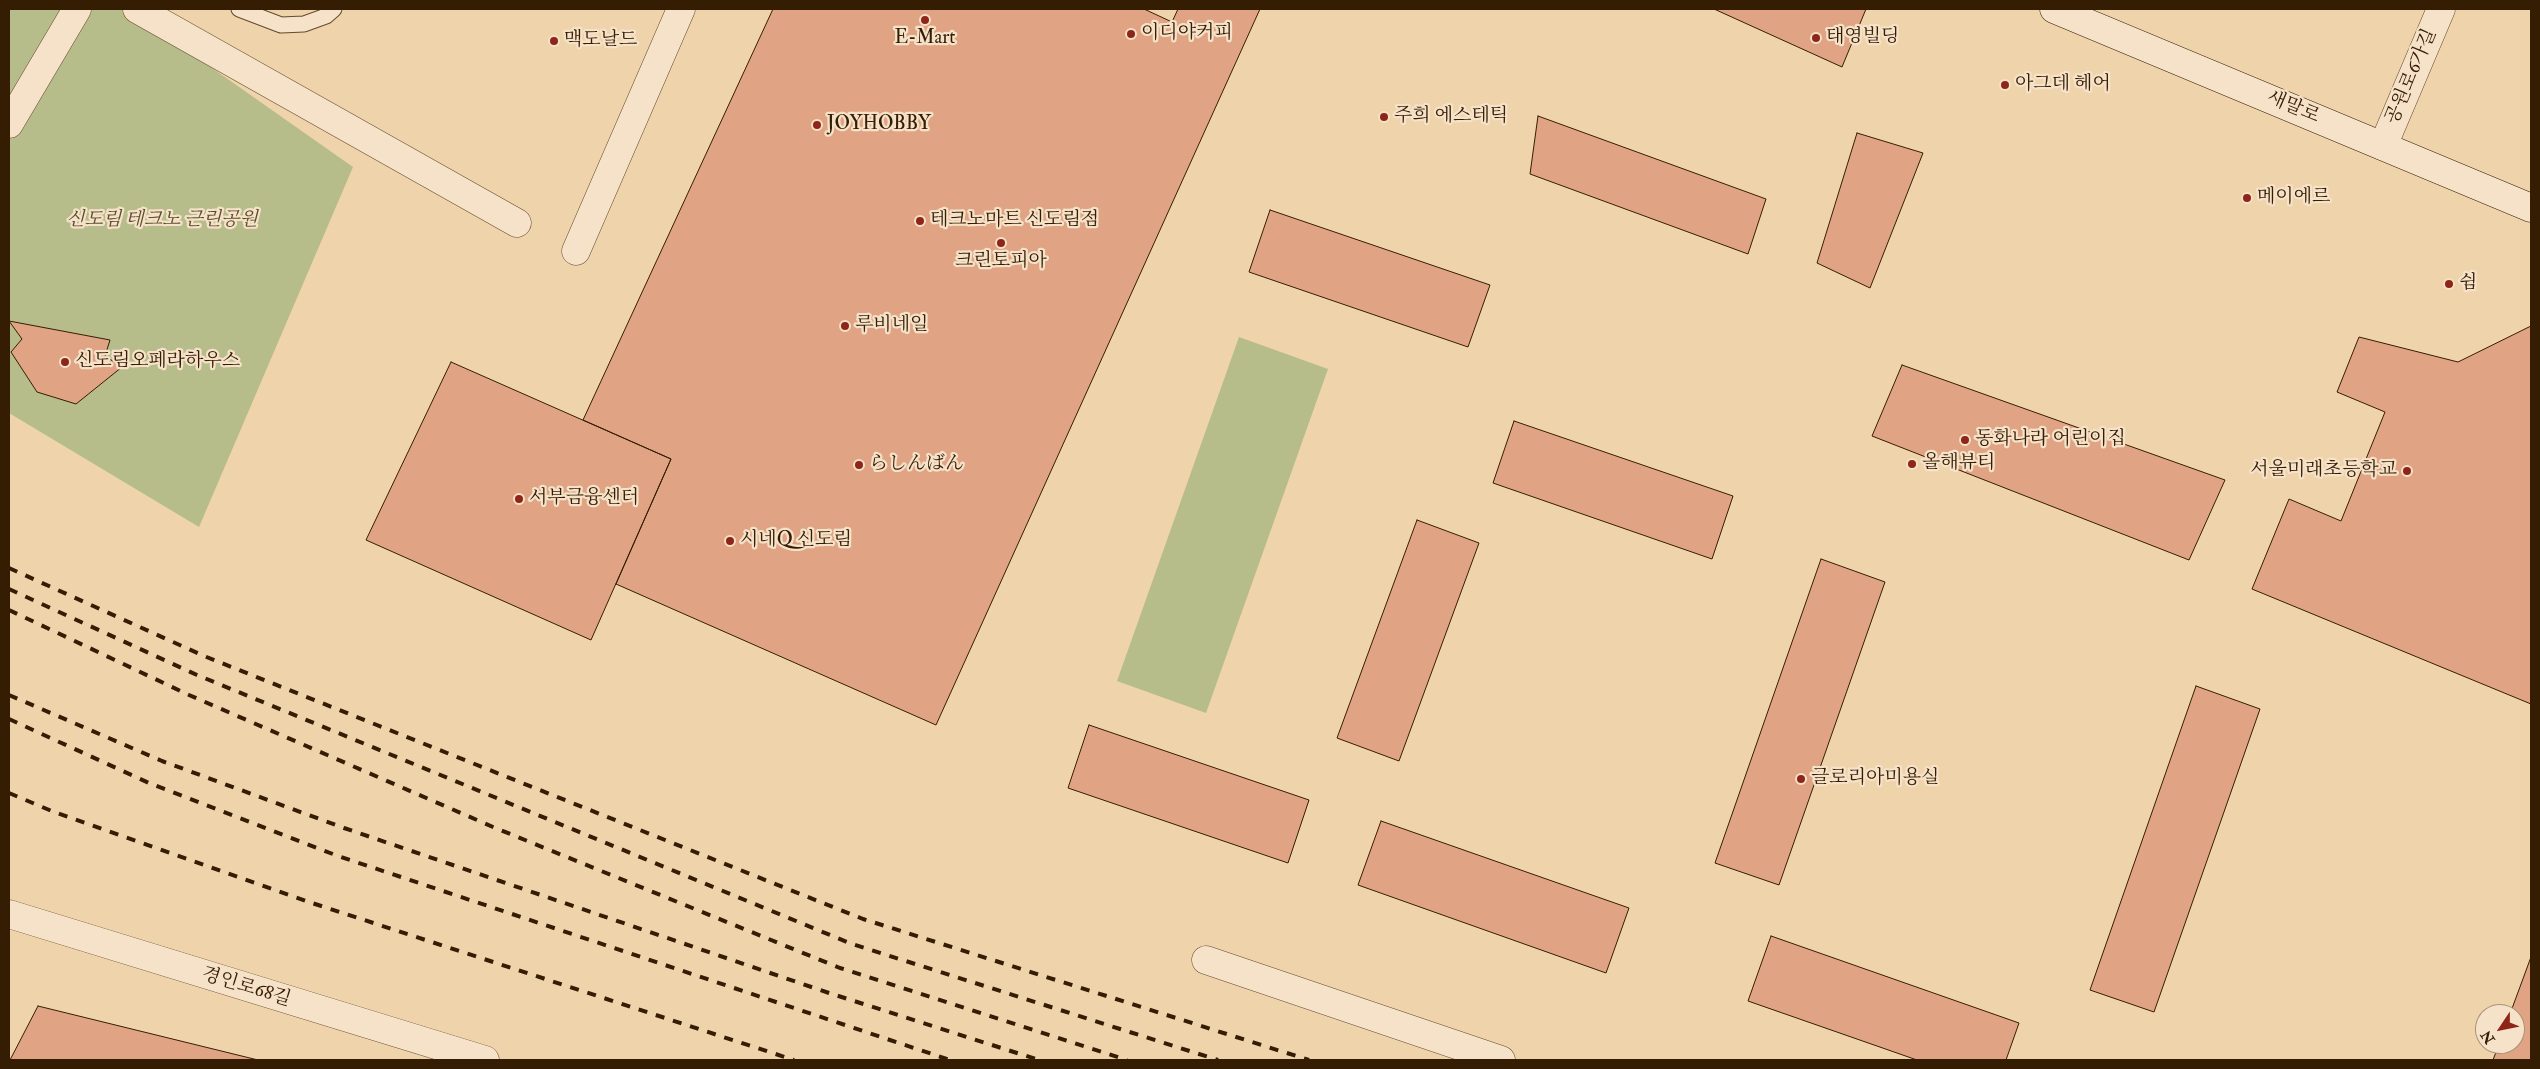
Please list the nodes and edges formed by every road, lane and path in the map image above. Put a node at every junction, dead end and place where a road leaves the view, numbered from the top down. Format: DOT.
graph roads {
  1 [pos="77,9"];
  2 [pos="137,9"];
  3 [pos="239,9"];
  4 [pos="334,9"];
  5 [pos="681,9"];
  6 [pos="2054,9"];
  7 [pos="2442,9"];
  8 [pos="9,124"];
  9 [pos="2383,146"];
  10 [pos="2531,208"];
  11 [pos="517,223"];
  12 [pos="576,251"];
  13 [pos="9,914"];
  14 [pos="1206,960"];
  15 [pos="484,1060"];
  16 [pos="1501,1060"];
  1 -- 8 [label="street"];
  2 -- 11 [label="street"];
  3 -- 4 [label="lane"];
  5 -- 12 [label="street"];
  6 -- 9 [label="street, 새말로"];
  7 -- 9 [label="street, 공원로6가길"];
  9 -- 10 [label="street, 새말로"];
  13 -- 15 [label="street, 경인로68길"];
  14 -- 16 [label="street"];
}
